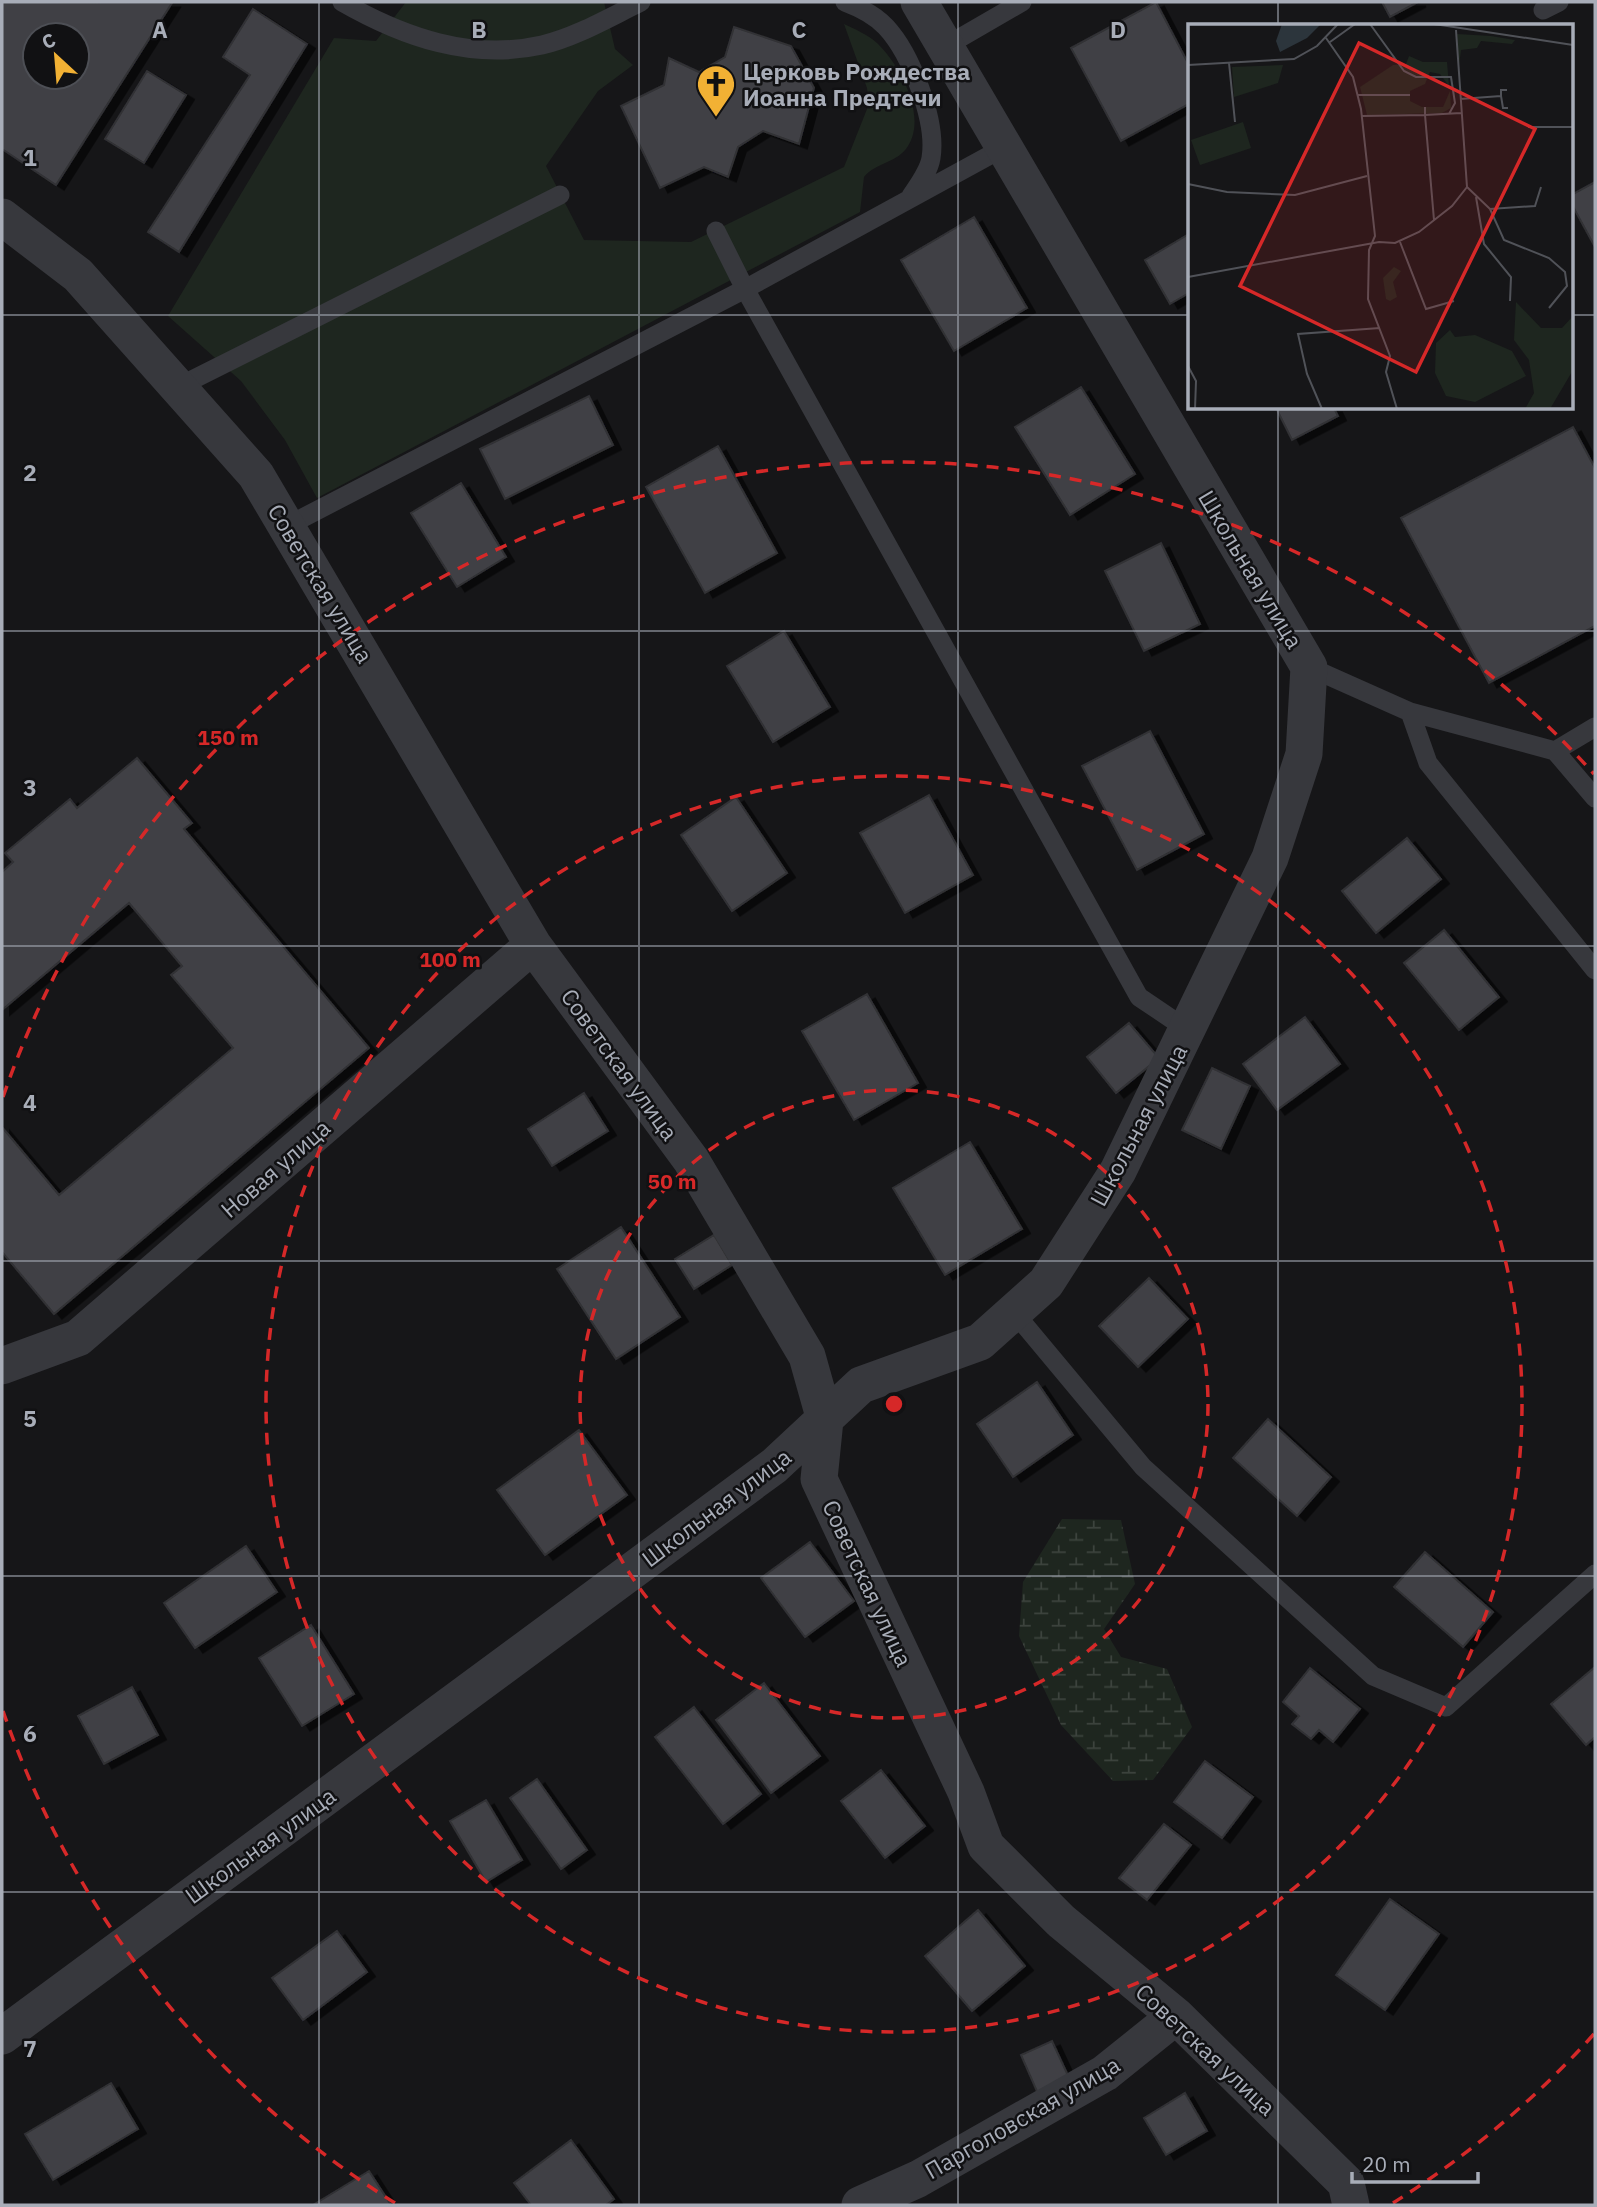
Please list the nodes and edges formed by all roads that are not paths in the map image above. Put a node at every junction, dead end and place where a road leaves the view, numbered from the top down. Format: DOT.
graph roads {
  1 [pos="342,2"];
  2 [pos="641,2"];
  3 [pos="845,2"];
  4 [pos="919,2"];
  5 [pos="1022,2"];
  6 [pos="946,46"];
  7 [pos="1003,148"];
  8 [pos="560,195"];
  9 [pos="911,196"];
  10 [pos="2,217"];
  11 [pos="716,231"];
  12 [pos="745,289"];
  13 [pos="178,387"];
  14 [pos="287,526"];
  15 [pos="1309,667"];
  16 [pos="1410,712"];
  17 [pos="1595,727"];
  18 [pos="1555,751"];
  19 [pos="1595,798"];
  20 [pos="533,945"];
  21 [pos="1595,970"];
  22 [pos="1188,1030"];
  23 [pos="1013,1311"];
  24 [pos="2,1366"];
  25 [pos="825,1420"];
  26 [pos="1595,1574"];
  27 [pos="1176,2016"];
  28 [pos="2,2036"];
  29 [pos="860,2205"];
  30 [pos="1351,2205"];
  1 -- 2 [label="lane"];
  3 -- 9 [label="lane"];
  4 -- 6 [label="street, Школьная улица"];
  5 -- 6 [label="lane"];
  6 -- 7 [label="street, Школьная улица"];
  7 -- 9 [label="lane"];
  7 -- 15 [label="street, Школьная улица"];
  8 -- 13 [label="lane"];
  9 -- 12 [label="lane"];
  10 -- 13 [label="street, Советская улица"];
  11 -- 12 [label="lane"];
  12 -- 14 [label="lane"];
  12 -- 22 [label="lane"];
  13 -- 14 [label="street, Советская улица"];
  14 -- 20 [label="street, Советская улица"];
  15 -- 16 [label="lane"];
  15 -- 22 [label="street, Школьная улица"];
  16 -- 18 [label="lane"];
  16 -- 21 [label="lane"];
  17 -- 18 [label="lane"];
  18 -- 19 [label="lane"];
  20 -- 24 [label="street, Новая улица"];
  20 -- 25 [label="street, Советская улица"];
  22 -- 23 [label="street, Школьная улица"];
  23 -- 25 [label="street, Школьная улица"];
  23 -- 26 [label="lane"];
  25 -- 27 [label="street, Советская улица"];
  25 -- 28 [label="street, Школьная улица"];
  27 -- 29 [label="street, Парголовская улица"];
  27 -- 30 [label="street, Советская улица"];
}
